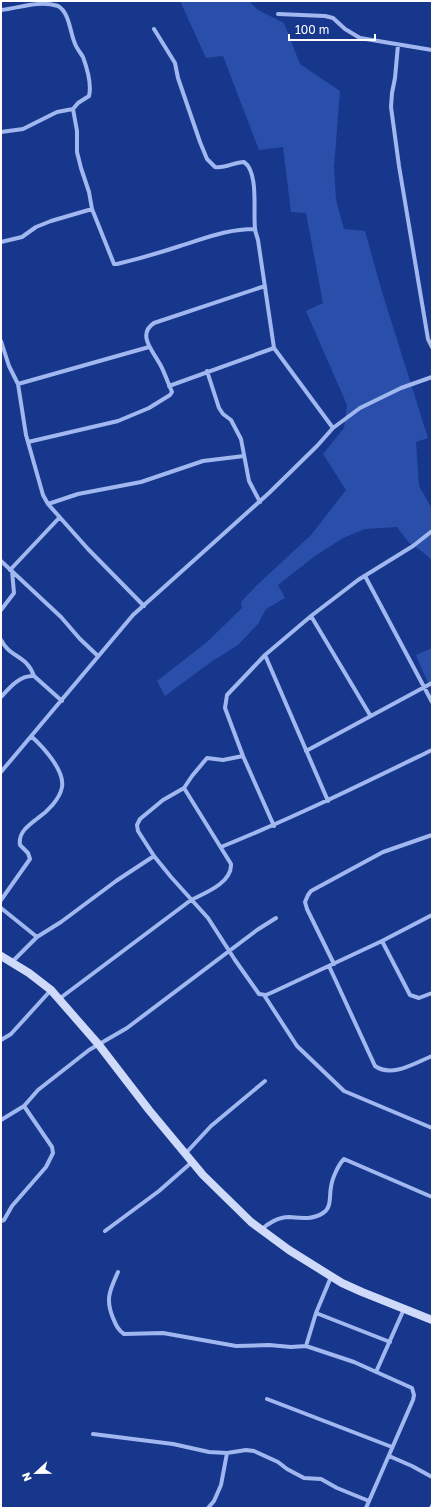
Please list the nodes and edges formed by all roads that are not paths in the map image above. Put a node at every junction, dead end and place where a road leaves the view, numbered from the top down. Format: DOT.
graph roads {
  1 [pos="1,10"];
  2 [pos="278,14"];
  3 [pos="154,29"];
  4 [pos="398,45"];
  5 [pos="432,50"];
  6 [pos="73,109"];
  7 [pos="1,132"];
  8 [pos="92,209"];
  9 [pos="255,229"];
  10 [pos="1,242"];
  11 [pos="265,286"];
  12 [pos="1,341"];
  13 [pos="149,347"];
  14 [pos="432,347"];
  15 [pos="274,348"];
  16 [pos="207,372"];
  17 [pos="432,377"];
  18 [pos="18,384"];
  19 [pos="169,386"];
  20 [pos="333,428"];
  21 [pos="28,442"];
  22 [pos="244,456"];
  23 [pos="260,502"];
  24 [pos="48,504"];
  25 [pos="59,518"];
  26 [pos="432,531"];
  27 [pos="1,561"];
  28 [pos="11,570"];
  29 [pos="365,576"];
  30 [pos="144,606"];
  31 [pos="1,610"];
  32 [pos="311,616"];
  33 [pos="1,640"];
  34 [pos="265,655"];
  35 [pos="98,656"];
  36 [pos="34,676"];
  37 [pos="432,683"];
  38 [pos="424,687"];
  39 [pos="1,697"];
  40 [pos="62,701"];
  41 [pos="432,702"];
  42 [pos="370,715"];
  43 [pos="31,736"];
  44 [pos="432,750"];
  45 [pos="306,751"];
  46 [pos="243,756"];
  47 [pos="1,772"];
  48 [pos="184,788"];
  49 [pos="328,801"];
  50 [pos="274,826"];
  51 [pos="432,835"];
  52 [pos="221,847"];
  53 [pos="154,856"];
  54 [pos="1,900"];
  55 [pos="191,900"];
  56 [pos="1,908"];
  57 [pos="432,915"];
  58 [pos="276,918"];
  59 [pos="37,938"];
  60 [pos="382,941"];
  61 [pos="229,952"];
  62 [pos="1,956"];
  63 [pos="12,962"];
  64 [pos="334,964"];
  65 [pos="329,966"];
  66 [pos="51,990"];
  67 [pos="432,993"];
  68 [pos="264,995"];
  69 [pos="59,999"];
  70 [pos="1,1040"];
  71 [pos="99,1045"];
  72 [pos="432,1056"];
  73 [pos="265,1081"];
  74 [pos="24,1106"];
  75 [pos="1,1120"];
  76 [pos="432,1128"];
  77 [pos="185,1154"];
  78 [pos="193,1162"];
  79 [pos="432,1196"];
  80 [pos="1,1221"];
  81 [pos="261,1230"];
  82 [pos="105,1231"];
  83 [pos="118,1272"];
  84 [pos="331,1277"];
  85 [pos="405,1308"];
  86 [pos="316,1313"];
  87 [pos="432,1320"];
  88 [pos="390,1342"];
  89 [pos="306,1346"];
  90 [pos="376,1372"];
  91 [pos="266,1399"];
  92 [pos="93,1434"];
  93 [pos="392,1447"];
  94 [pos="227,1453"];
  95 [pos="389,1456"];
  96 [pos="432,1477"];
  97 [pos="369,1501"];
  98 [pos="208,1508"];
  99 [pos="366,1508"];
  1 -- 6 [label="street"];
  2 -- 4 [label="street"];
  3 -- 9 [label="street"];
  4 -- 5 [label="street"];
  4 -- 14 [label="street"];
  6 -- 7 [label="street"];
  6 -- 8 [label="street"];
  8 -- 9 [label="street"];
  8 -- 10 [label="street"];
  9 -- 11 [label="street"];
  11 -- 13 [label="street"];
  11 -- 15 [label="street"];
  12 -- 18 [label="street"];
  13 -- 18 [label="street"];
  13 -- 19 [label="street"];
  15 -- 16 [label="street"];
  15 -- 20 [label="street"];
  16 -- 19 [label="street"];
  16 -- 22 [label="street"];
  17 -- 20 [label="street"];
  18 -- 21 [label="street"];
  19 -- 21 [label="street"];
  20 -- 23 [label="street"];
  21 -- 24 [label="street"];
  22 -- 23 [label="street"];
  22 -- 24 [label="street"];
  23 -- 30 [label="street"];
  24 -- 25 [label="street"];
  25 -- 28 [label="street"];
  25 -- 30 [label="street"];
  26 -- 29 [label="street"];
  27 -- 28 [label="street"];
  28 -- 31 [label="street"];
  28 -- 35 [label="street"];
  29 -- 32 [label="street"];
  29 -- 38 [label="street"];
  30 -- 35 [label="street"];
  32 -- 34 [label="street"];
  32 -- 42 [label="street"];
  33 -- 36 [label="street"];
  34 -- 45 [label="street"];
  34 -- 46 [label="street"];
  35 -- 40 [label="street"];
  36 -- 39 [label="street"];
  36 -- 40 [label="street"];
  37 -- 38 [label="street"];
  38 -- 41 [label="street"];
  38 -- 42 [label="street"];
  40 -- 43 [label="street"];
  42 -- 45 [label="street"];
  43 -- 47 [label="street"];
  43 -- 54 [label="street"];
  44 -- 49 [label="street"];
  45 -- 49 [label="street"];
  46 -- 48 [label="street"];
  46 -- 50 [label="street"];
  48 -- 52 [label="street"];
  48 -- 53 [label="street"];
  49 -- 50 [label="street"];
  50 -- 52 [label="street"];
  51 -- 64 [label="street"];
  52 -- 55 [label="street"];
  53 -- 55 [label="street"];
  53 -- 59 [label="street"];
  55 -- 61 [label="street"];
  55 -- 69 [label="street"];
  56 -- 59 [label="street"];
  57 -- 60 [label="street"];
  58 -- 61 [label="street"];
  59 -- 63 [label="street"];
  60 -- 64 [label="street"];
  60 -- 67 [label="street"];
  61 -- 68 [label="street"];
  61 -- 71 [label="street"];
  62 -- 63 [label="street"];
  63 -- 66 [label="street"];
  64 -- 65 [label="street"];
  65 -- 68 [label="street"];
  65 -- 72 [label="street"];
  66 -- 69 [label="street"];
  66 -- 70 [label="street"];
  68 -- 76 [label="street"];
  69 -- 71 [label="street"];
  71 -- 74 [label="street"];
  71 -- 77 [label="street"];
  73 -- 77 [label="street"];
  74 -- 75 [label="street"];
  74 -- 80 [label="street"];
  77 -- 78 [label="street"];
  78 -- 81 [label="street"];
  78 -- 82 [label="street"];
  79 -- 81 [label="street"];
  81 -- 84 [label="street"];
  83 -- 89 [label="street"];
  84 -- 85 [label="street"];
  84 -- 86 [label="street"];
  85 -- 87 [label="street"];
  85 -- 88 [label="street"];
  86 -- 88 [label="street"];
  86 -- 89 [label="street"];
  88 -- 90 [label="street"];
  89 -- 90 [label="street"];
  90 -- 93 [label="street"];
  91 -- 93 [label="street"];
  92 -- 94 [label="street"];
  93 -- 95 [label="street"];
  94 -- 97 [label="street"];
  94 -- 98 [label="street"];
  95 -- 96 [label="street"];
  95 -- 97 [label="street"];
  97 -- 99 [label="street"];
}
